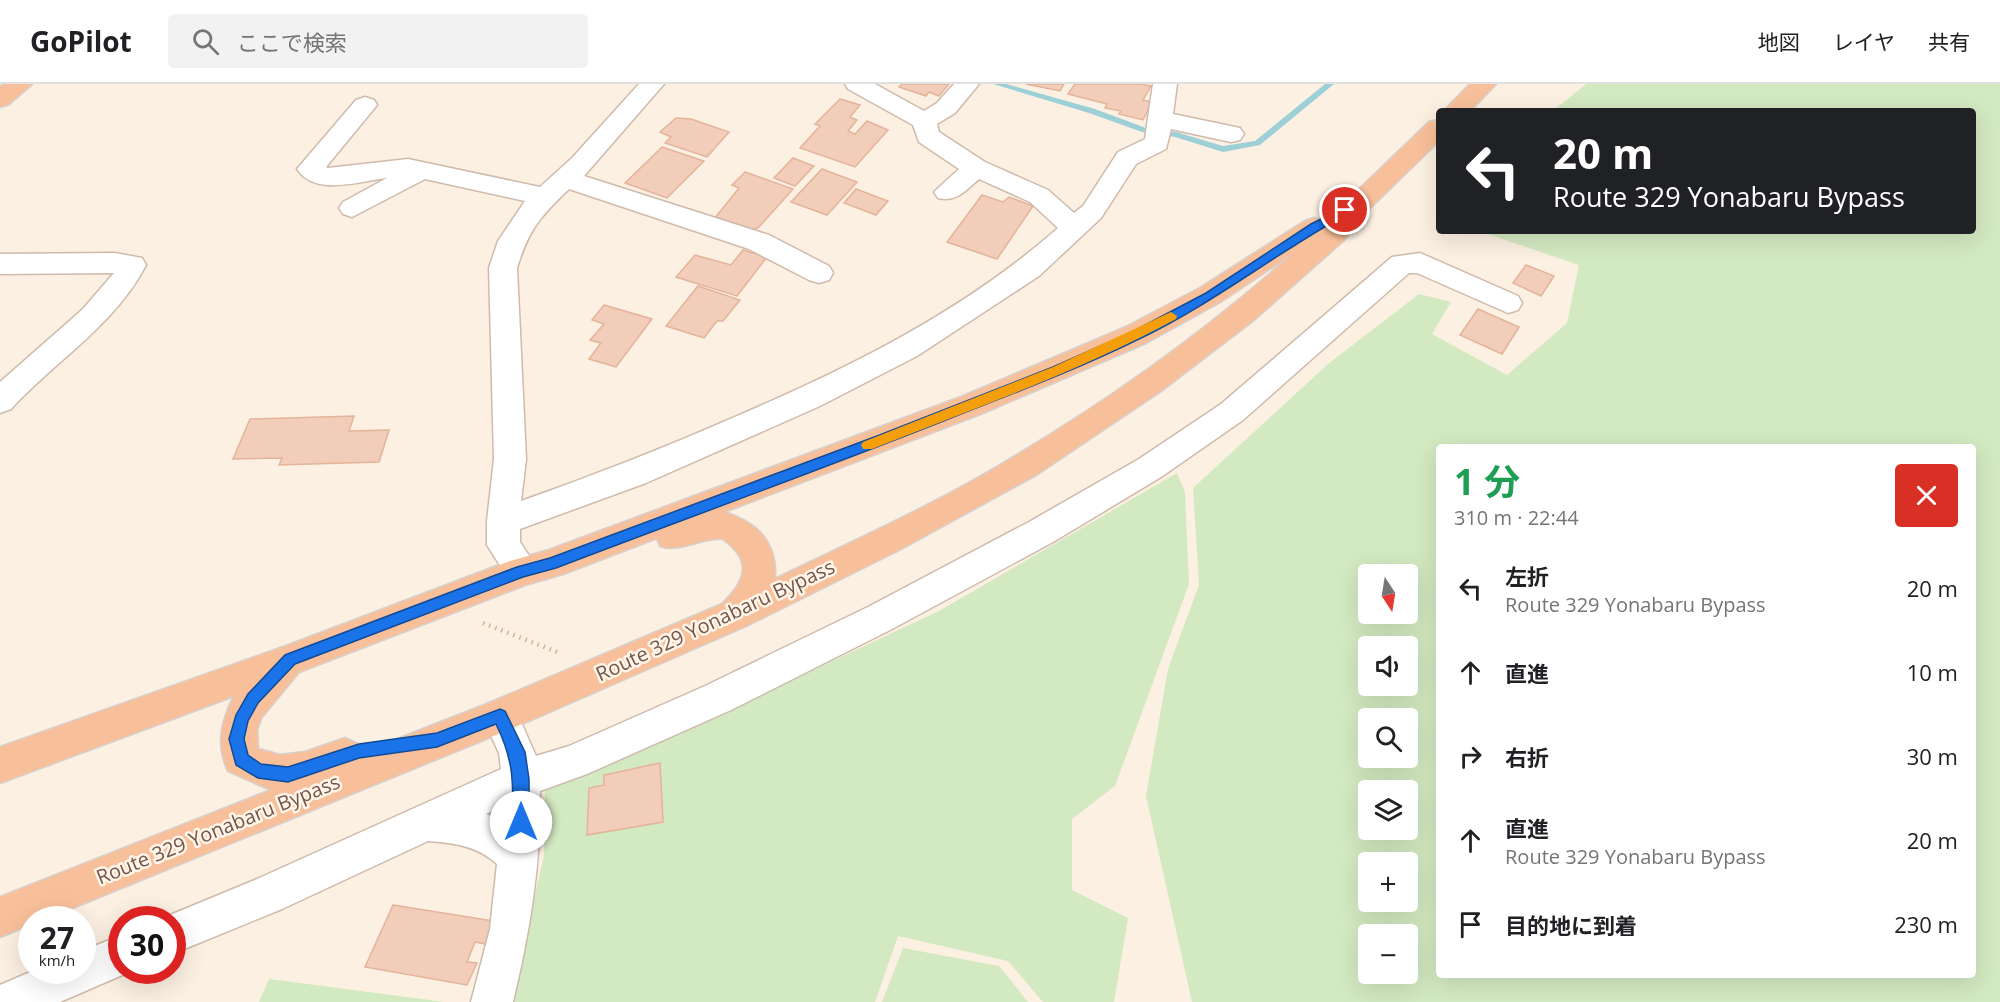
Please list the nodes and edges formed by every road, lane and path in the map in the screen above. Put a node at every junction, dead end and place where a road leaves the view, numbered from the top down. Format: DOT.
graph roads {
  1 [pos="652,84"];
  2 [pos="857,84"];
  3 [pos="967,84"];
  4 [pos="1165,84"];
  5 [pos="1484,84"];
  6 [pos="365,105"];
  7 [pos="1459,108"];
  8 [pos="1162,118"];
  9 [pos="924,121"];
  10 [pos="1436,130"];
  11 [pos="1231,134"];
  12 [pos="976,168"];
  13 [pos="423,169"];
  14 [pos="555,188"];
  15 [pos="947,192"];
  16 [pos="1361,202"];
  17 [pos="352,208"];
  18 [pos="1074,227"];
  19 [pos="0,264"];
  20 [pos="819,273"];
  21 [pos="1508,303"];
  22 [pos="0,401"];
  23 [pos="503,522"];
  24 [pos="536,568"];
  25 [pos="734,615"];
  26 [pos="471,619"];
  27 [pos="561,658"];
  28 [pos="290,660"];
  29 [pos="500,716"];
  30 [pos="437,740"];
  31 [pos="0,765"];
  32 [pos="521,779"];
  33 [pos="426,822"];
  34 [pos="519,856"];
  35 [pos="0,917"];
  36 [pos="186,928"];
  37 [pos="108,962"];
  38 [pos="10,1002"];
  39 [pos="492,1002"];
  1 -- 14 [label="street"];
  2 -- 9 [label="street"];
  3 -- 9 [label="street"];
  4 -- 8 [label="street"];
  5 -- 7 [label="highway"];
  6 -- 13 [label="street"];
  8 -- 11 [label="street"];
  8 -- 18 [label="street"];
  9 -- 12 [label="street"];
  10 -- 16 [label="highway, Route 329 Yonabaru Bypass"];
  12 -- 15 [label="street"];
  12 -- 18 [label="street"];
  13 -- 14 [label="street"];
  13 -- 17 [label="street"];
  14 -- 20 [label="street"];
  14 -- 23 [label="street"];
  16 -- 24 [label="highway, Route 329 Yonabaru Bypass"];
  16 -- 25 [label="highway, Route 329 Yonabaru Bypass"];
  18 -- 23 [label="street"];
  19 -- 22 [label="street"];
  21 -- 32 [label="street"];
  23 -- 24 [label="street"];
  24 -- 25 [label="highway"];
  24 -- 28 [label="highway, Route 329 Yonabaru Bypass"];
  25 -- 29 [label="highway, Route 329 Yonabaru Bypass"];
  26 -- 27 [label="path"];
  28 -- 30 [label="highway"];
  28 -- 31 [label="highway, Route 329 Yonabaru Bypass"];
  29 -- 30 [label="highway, Route 329 Yonabaru Bypass"];
  29 -- 32 [label="street"];
  30 -- 35 [label="highway, Route 329 Yonabaru Bypass"];
  32 -- 33 [label="street"];
  32 -- 34 [label="street"];
  33 -- 34 [label="street"];
  33 -- 36 [label="street"];
  34 -- 39 [label="street"];
  37 -- 38 [label="street"];
}
